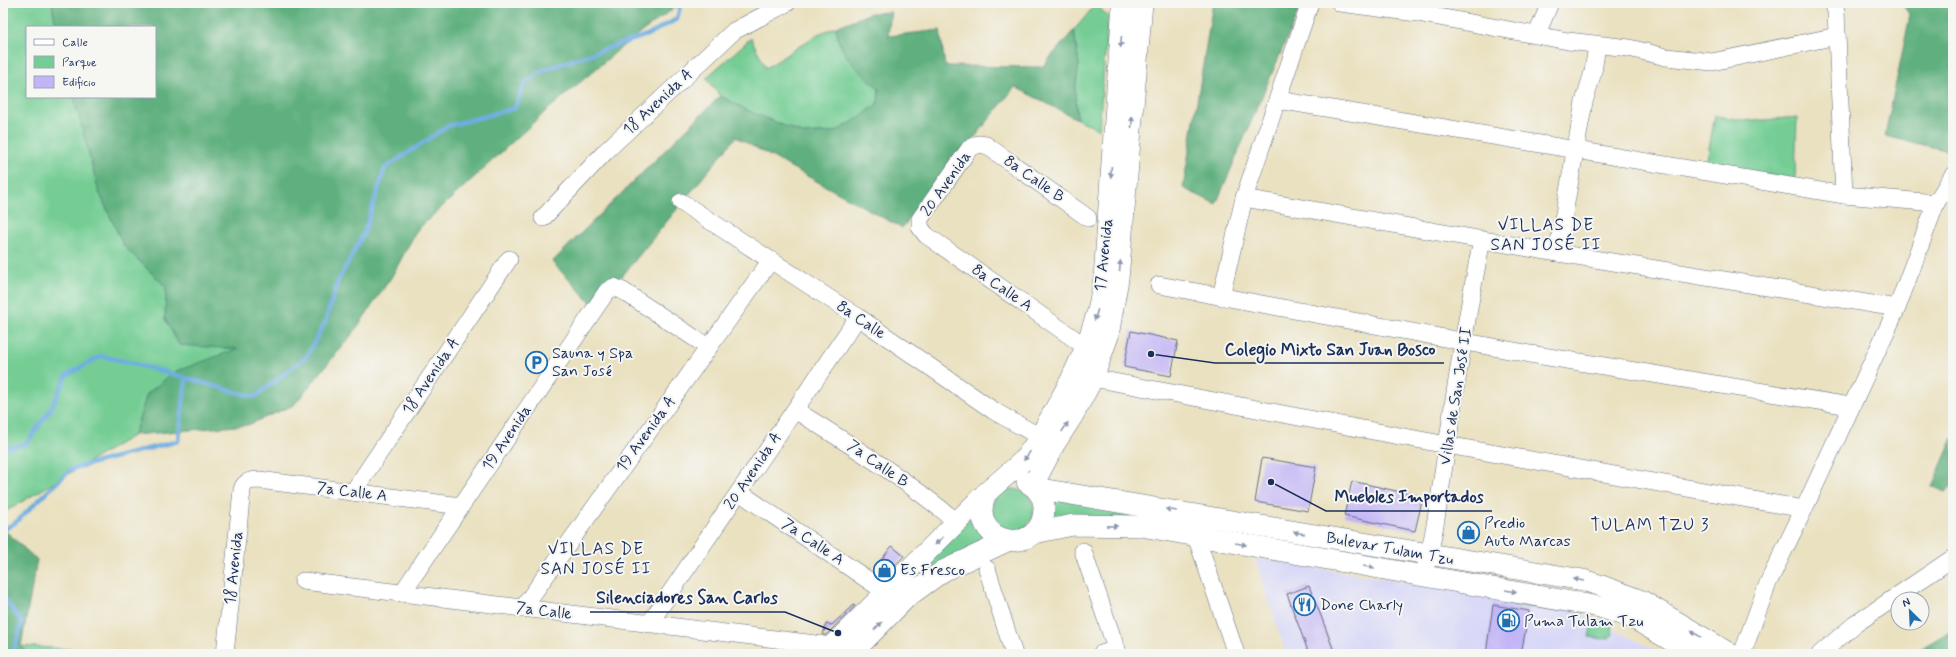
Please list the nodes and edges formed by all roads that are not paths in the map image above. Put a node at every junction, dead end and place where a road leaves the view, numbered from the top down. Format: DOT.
graph roads {
  1 [pos="787,3"];
  2 [pos="1123,3"];
  3 [pos="1142,3"];
  4 [pos="1310,3"];
  5 [pos="1340,3"];
  6 [pos="1550,3"];
  7 [pos="1833,3"];
  8 [pos="1420,8"];
  9 [pos="1537,34"];
  10 [pos="1837,36"];
  11 [pos="1597,45"];
  12 [pos="1278,100"];
  13 [pos="978,144"];
  14 [pos="1577,149"];
  15 [pos="1953,175"];
  16 [pos="1844,195"];
  17 [pos="1244,198"];
  18 [pos="681,202"];
  19 [pos="1936,203"];
  20 [pos="543,218"];
  21 [pos="1088,218"];
  22 [pos="920,227"];
  23 [pos="1482,240"];
  24 [pos="1557,253"];
  25 [pos="508,259"];
  26 [pos="771,260"];
  27 [pos="1158,285"];
  28 [pos="1221,297"];
  29 [pos="1897,308"];
  30 [pos="858,317"];
  31 [pos="1463,341"];
  32 [pos="1086,346"];
  33 [pos="708,347"];
  34 [pos="1093,378"];
  35 [pos="1850,406"];
  36 [pos="795,410"];
  37 [pos="1040,437"];
  38 [pos="1447,445"];
  39 [pos="1002,480"];
  40 [pos="245,483"];
  41 [pos="1034,486"];
  42 [pos="353,492"];
  43 [pos="739,492"];
  44 [pos="986,493"];
  45 [pos="461,506"];
  46 [pos="1804,509"];
  47 [pos="958,523"];
  48 [pos="1034,533"];
  49 [pos="1196,536"];
  50 [pos="1007,541"];
  51 [pos="1083,551"];
  52 [pos="1429,556"];
  53 [pos="1953,558"];
  54 [pos="1484,564"];
  55 [pos="987,569"];
  56 [pos="1423,576"];
  57 [pos="303,581"];
  58 [pos="1478,586"];
  59 [pos="402,593"];
  60 [pos="887,593"];
  61 [pos="522,608"];
  62 [pos="649,624"];
  63 [pos="837,651"];
  64 [pos="1112,652"];
  65 [pos="225,654"];
  66 [pos="1014,654"];
  67 [pos="1236,654"];
  68 [pos="1694,654"];
  69 [pos="1730,654"];
  70 [pos="1742,654"];
  71 [pos="1820,654"];
  1 -- 20 [label="street, 18 Avenida A"];
  2 -- 32 [label="main road, 17 Avenida, one-way"];
  34 -- 3 [label="main road, 17 Avenida, one-way"];
  4 -- 12 [label="street"];
  5 -- 8 [label="street"];
  6 -- 9 [label="street"];
  7 -- 10 [label="street"];
  8 -- 9 [label="street"];
  9 -- 11 [label="street"];
  10 -- 11 [label="street"];
  10 -- 16 [label="street"];
  11 -- 14 [label="street"];
  12 -- 14 [label="street"];
  12 -- 17 [label="street"];
  13 -- 21 [label="street, 8a Calle B"];
  13 -- 22 [label="street, 20 Avenida"];
  14 -- 16 [label="street"];
  14 -- 24 [label="street"];
  15 -- 19 [label="street"];
  16 -- 19 [label="street"];
  17 -- 23 [label="street"];
  17 -- 28 [label="street"];
  18 -- 26 [label="street, 8a Calle"];
  19 -- 29 [label="street"];
  22 -- 32 [label="street, 8a Calle A"];
  23 -- 24 [label="street"];
  23 -- 31 [label="street, Villas de San José II"];
  24 -- 29 [label="street"];
  25 -- 42 [label="street, 18 Avenida A"];
  26 -- 30 [label="street, 8a Calle"];
  26 -- 33 [label="street, 19 Avenida A"];
  27 -- 28 [label="street"];
  28 -- 31 [label="street"];
  29 -- 35 [label="street"];
  30 -- 36 [label="street, 20 Avenida A"];
  30 -- 37 [label="street, 8a Calle"];
  31 -- 35 [label="street"];
  31 -- 38 [label="street, Villas de San José II"];
  32 -- 37 [label="main road, 17 Avenida"];
  33 -- 45 [label="street, 19 Avenida"];
  33 -- 61 [label="street, 19 Avenida A"];
  34 -- 38 [label="street"];
  41 -- 34 [label="main road, 17 Avenida, one-way"];
  35 -- 46 [label="street"];
  36 -- 43 [label="street, 20 Avenida A"];
  36 -- 47 [label="street, 7a Calle B"];
  37 -- 39 [label="main road, 17 Avenida, one-way"];
  38 -- 46 [label="street"];
  38 -- 52 [label="street, Villas de San José II"];
  39 -- 41 [label="main road"];
  39 -- 44 [label="main road"];
  40 -- 42 [label="street, 7a Calle A"];
  40 -- 65 [label="street, 18 Avenida"];
  41 -- 48 [label="main road"];
  52 -- 41 [label="main road, Bulevar Tulam Tzu, one-way"];
  42 -- 45 [label="street, 7a Calle A"];
  43 -- 60 [label="street, 7a Calle A"];
  43 -- 62 [label="street, 20 Avenida A"];
  44 -- 47 [label="main road"];
  44 -- 50 [label="main road"];
  45 -- 59 [label="street, 19 Avenida"];
  46 -- 70 [label="street"];
  47 -- 60 [label="main road, one-way"];
  48 -- 49 [label="main road, Bulevar Tulam Tzu, one-way"];
  48 -- 50 [label="main road"];
  49 -- 56 [label="main road, Bulevar Tulam Tzu, one-way"];
  49 -- 67 [label="street"];
  63 -- 50 [label="main road, one-way"];
  51 -- 64 [label="street"];
  52 -- 54 [label="main road, Bulevar Tulam Tzu"];
  52 -- 56 [label="street, Villas de San José II"];
  53 -- 71 [label="street"];
  54 -- 58 [label="main road"];
  69 -- 54 [label="main road, Bulevar Tulam Tzu, one-way"];
  55 -- 66 [label="street"];
  56 -- 58 [label="main road, Bulevar Tulam Tzu"];
  57 -- 59 [label="street, 7a Calle"];
  58 -- 68 [label="main road, Bulevar Tulam Tzu, one-way"];
  59 -- 61 [label="street, 7a Calle"];
  60 -- 63 [label="main road"];
  61 -- 62 [label="street, 7a Calle"];
  62 -- 63 [label="street, 7a Calle"];
}
